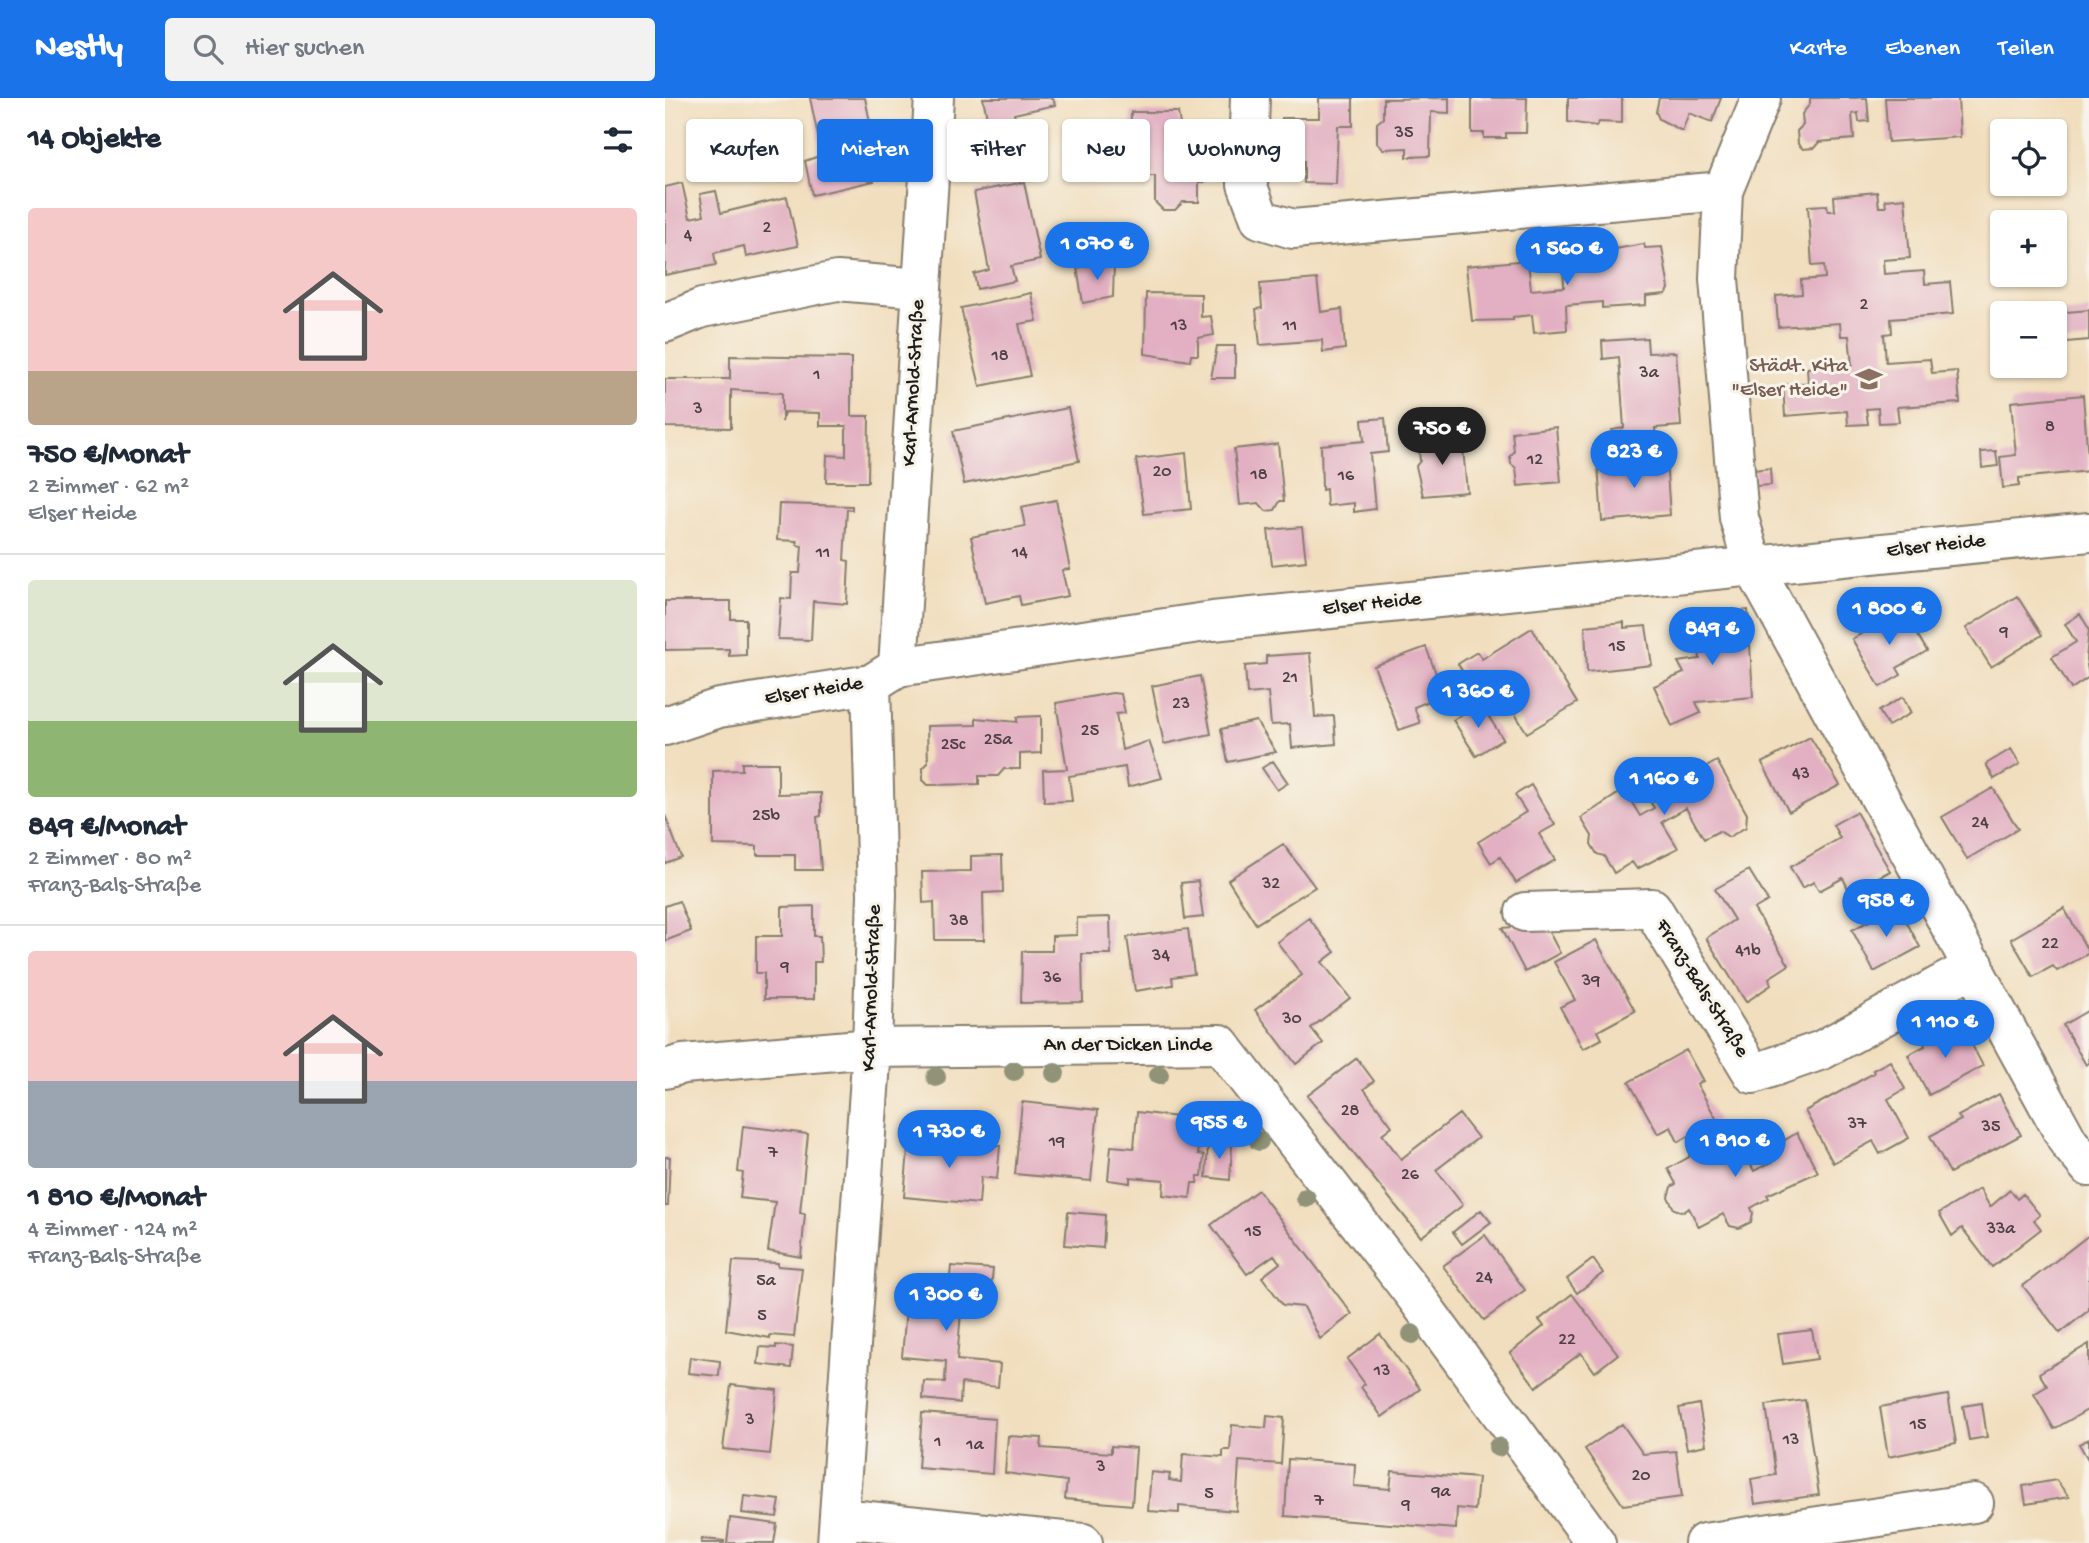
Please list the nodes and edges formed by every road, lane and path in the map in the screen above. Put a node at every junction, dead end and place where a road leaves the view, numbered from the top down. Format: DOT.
graph roads {
  1 [pos="934,98"];
  2 [pos="1250,98"];
  3 [pos="1762,98"];
  4 [pos="1723,191"];
  5 [pos="920,288"];
  6 [pos="665,323"];
  7 [pos="2089,532"];
  8 [pos="1753,566"];
  9 [pos="885,676"];
  10 [pos="665,726"];
  11 [pos="1525,912"];
  12 [pos="1975,966"];
  13 [pos="872,1048"];
  14 [pos="665,1069"];
  15 [pos="2082,1146"];
  16 [pos="1974,1503"];
  17 [pos="839,1530"];
  18 [pos="1083,1543"];
  19 [pos="1597,1543"];
  20 [pos="1704,1543"];
  1 -- 5 [label="street, Karl-Arnold-Straße"];
  2 -- 4 [label="street"];
  3 -- 4 [label="street"];
  4 -- 8 [label="street"];
  5 -- 6 [label="street"];
  5 -- 9 [label="street, Karl-Arnold-Straße"];
  7 -- 8 [label="street, Elser Heide"];
  8 -- 9 [label="street, Elser Heide"];
  8 -- 12 [label="street"];
  9 -- 10 [label="street, Elser Heide"];
  9 -- 13 [label="street, Karl-Arnold-Straße"];
  11 -- 12 [label="street, Franz-Bals-Straße"];
  12 -- 15 [label="street"];
  13 -- 14 [label="street, An der Dicken Linde"];
  13 -- 17 [label="street, Karl-Arnold-Straße"];
  13 -- 19 [label="street, An der Dicken Linde"];
  16 -- 20 [label="street"];
  17 -- 18 [label="street"];
}
